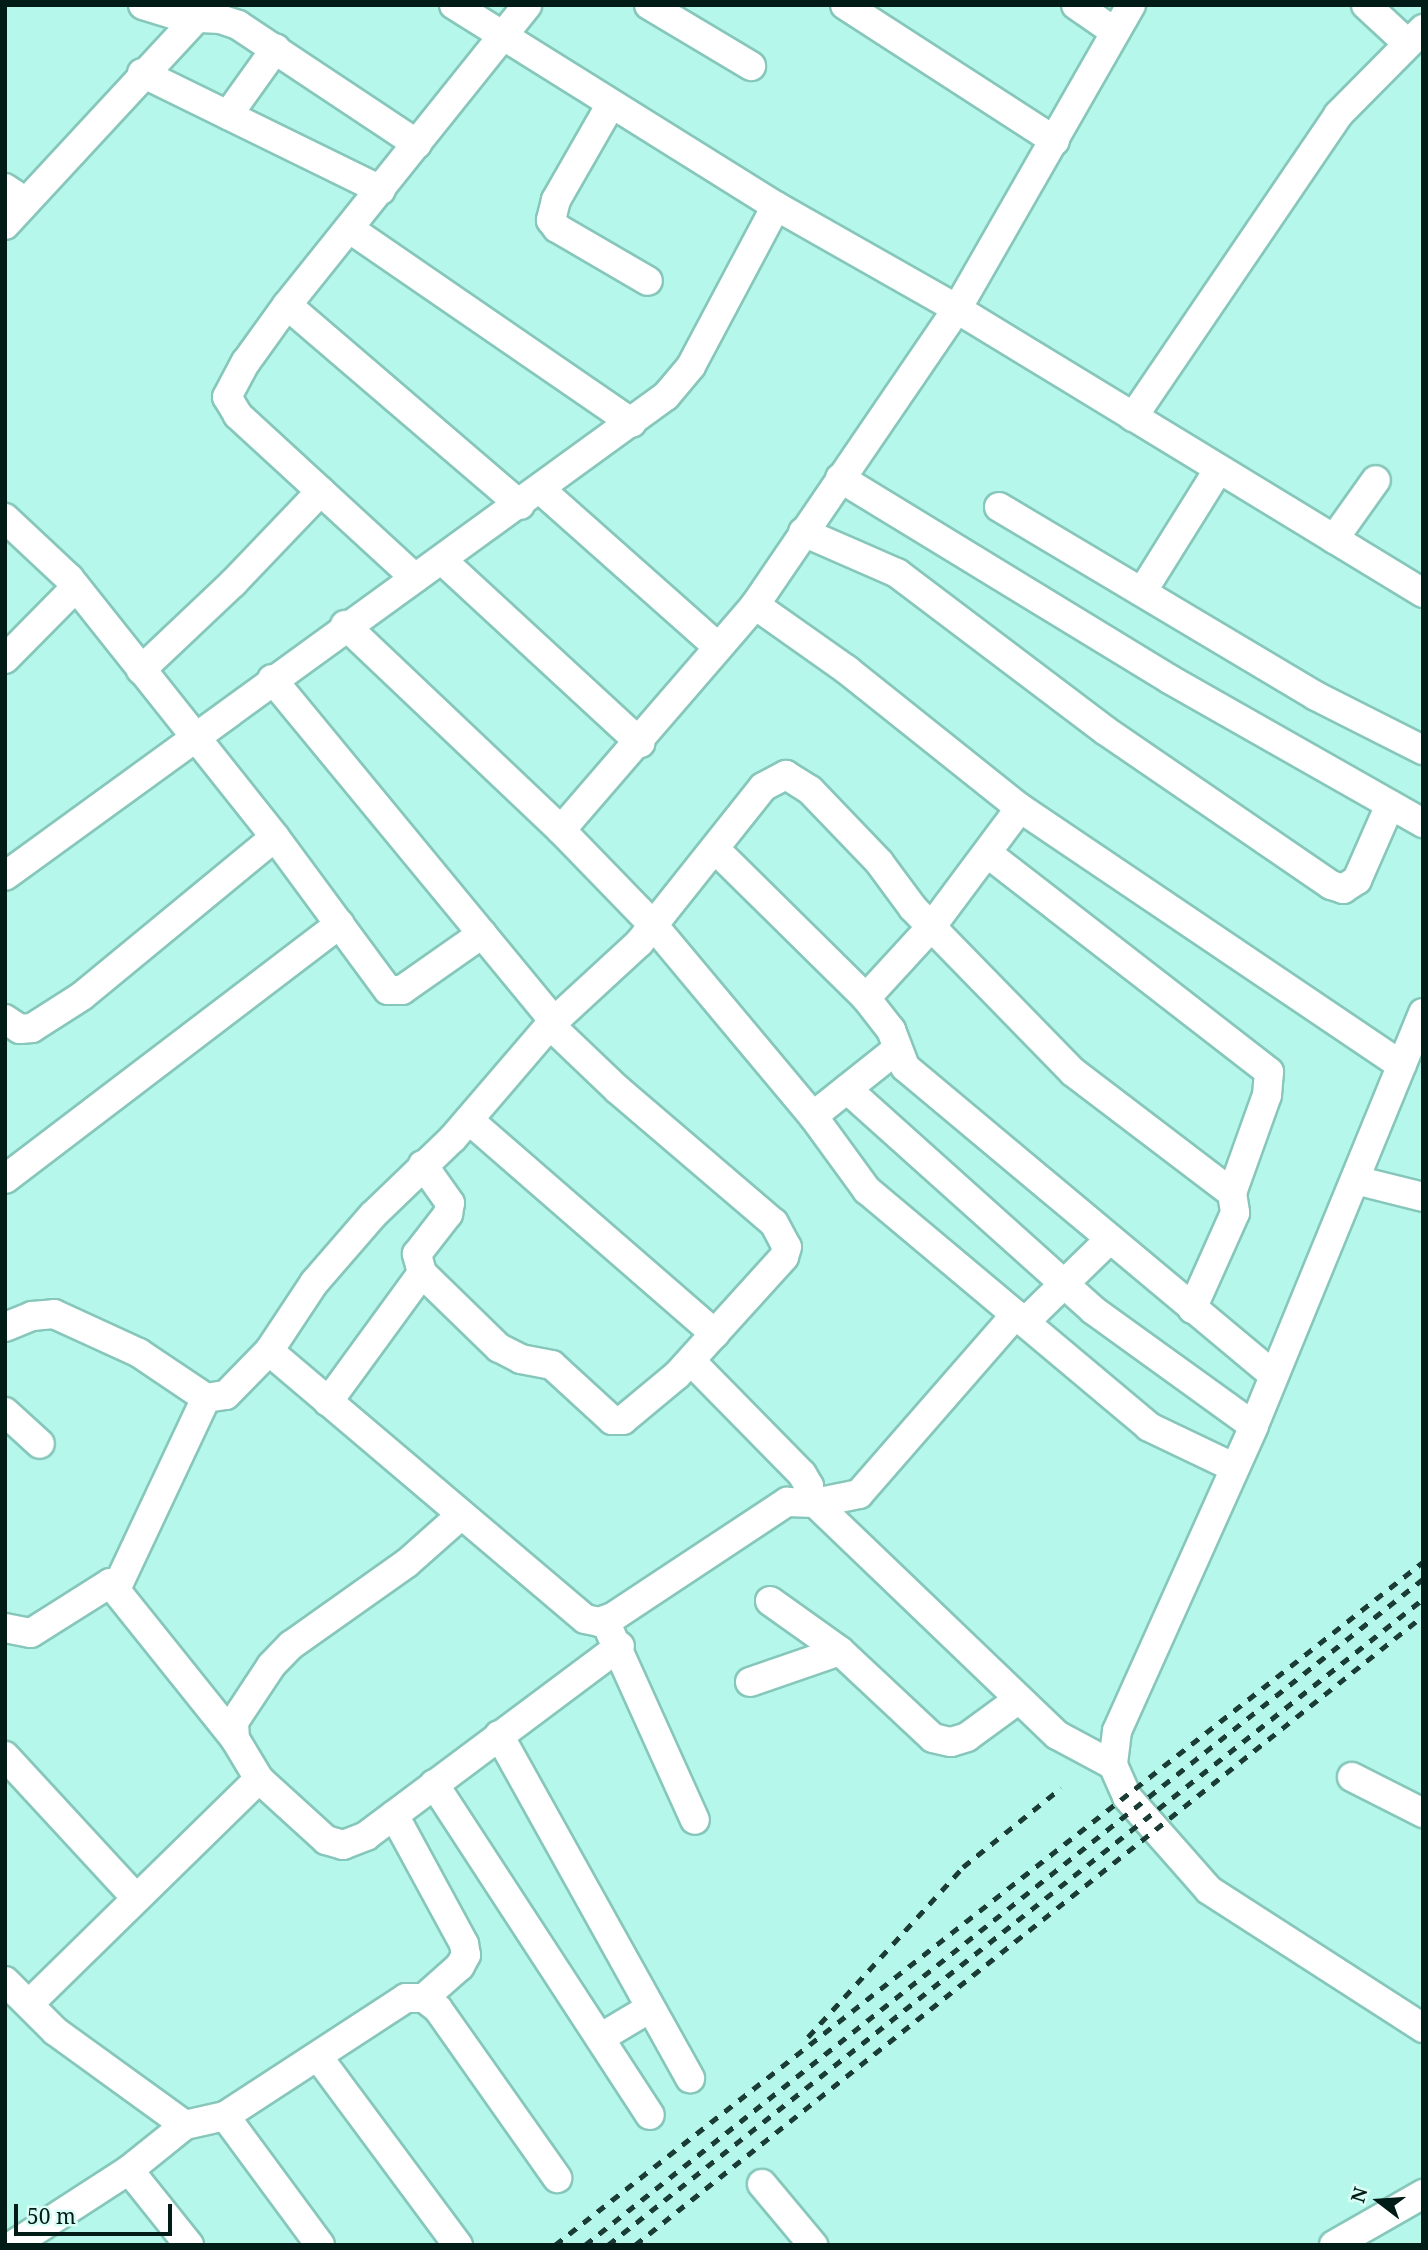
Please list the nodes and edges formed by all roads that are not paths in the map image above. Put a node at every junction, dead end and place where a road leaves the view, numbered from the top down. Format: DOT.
graph roads {
  1 [pos="143,5"];
  2 [pos="454,5"];
  3 [pos="527,5"];
  4 [pos="649,5"];
  5 [pos="845,5"];
  6 [pos="1076,5"];
  7 [pos="1131,5"];
  8 [pos="1366,5"];
  9 [pos="203,11"];
  10 [pos="1115,32"];
  11 [pos="500,35"];
  12 [pos="1415,36"];
  13 [pos="276,48"];
  14 [pos="751,66"];
  15 [pos="142,73"];
  16 [pos="611,104"];
  17 [pos="228,115"];
  18 [pos="1055,141"];
  19 [pos="417,144"];
  20 [pos="381,190"];
  21 [pos="16,195"];
  22 [pos="776,206"];
  23 [pos="5,225"];
  24 [pos="350,229"];
  25 [pos="648,281"];
  26 [pos="287,305"];
  27 [pos="957,309"];
  28 [pos="1133,416"];
  29 [pos="632,423"];
  30 [pos="1219,469"];
  31 [pos="840,478"];
  32 [pos="1376,480"];
  33 [pos="321,491"];
  34 [pos="530,497"];
  35 [pos="999,507"];
  36 [pos="5,518"];
  37 [pos="803,532"];
  38 [pos="1334,539"];
  39 [pos="442,560"];
  40 [pos="415,578"];
  41 [pos="76,587"];
  42 [pos="1142,592"];
  43 [pos="1423,593"];
  44 [pos="755,605"];
  45 [pos="345,625"];
  46 [pos="719,647"];
  47 [pos="5,659"];
  48 [pos="141,670"];
  49 [pos="272,679"];
  50 [pos="195,738"];
  51 [pos="640,743"];
  52 [pos="1423,750"];
  53 [pos="1390,805"];
  54 [pos="1020,808"];
  55 [pos="1423,823"];
  56 [pos="561,830"];
  57 [pos="275,837"];
  58 [pos="715,849"];
  59 [pos="987,853"];
  60 [pos="10,861"];
  61 [pos="340,924"];
  62 [pos="654,926"];
  63 [pos="932,926"];
  64 [pos="482,934"];
  65 [pos="866,998"];
  66 [pos="1423,1013"];
  67 [pos="5,1020"];
  68 [pos="550,1025"];
  69 [pos="896,1050"];
  70 [pos="1401,1065"];
  71 [pos="847,1089"];
  72 [pos="813,1116"];
  73 [pos="469,1121"];
  74 [pos="423,1166"];
  75 [pos="5,1179"];
  76 [pos="1355,1180"];
  77 [pos="1231,1193"];
  78 [pos="1423,1197"];
  79 [pos="1108,1241"];
  80 [pos="422,1273"];
  81 [pos="1064,1284"];
  82 [pos="1192,1309"];
  83 [pos="1015,1315"];
  84 [pos="5,1327"];
  85 [pos="715,1334"];
  86 [pos="269,1351"];
  87 [pos="691,1361"];
  88 [pos="1274,1376"];
  89 [pos="206,1398"];
  90 [pos="328,1402"];
  91 [pos="5,1412"];
  92 [pos="1254,1426"];
  93 [pos="40,1444"];
  94 [pos="1235,1468"];
  95 [pos="812,1502"];
  96 [pos="460,1516"];
  97 [pos="117,1587"];
  98 [pos="770,1601"];
  99 [pos="598,1622"];
  100 [pos="5,1628"];
  101 [pos="620,1646"];
  102 [pos="841,1651"];
  103 [pos="750,1682"];
  104 [pos="1019,1699"];
  105 [pos="499,1735"];
  106 [pos="235,1739"];
  107 [pos="5,1756"];
  108 [pos="1113,1765"];
  109 [pos="1352,1777"];
  110 [pos="260,1779"];
  111 [pos="434,1784"];
  112 [pos="1423,1813"];
  113 [pos="394,1815"];
  114 [pos="695,1820"];
  115 [pos="136,1898"];
  116 [pos="5,1981"];
  117 [pos="424,1998"];
  118 [pos="29,2004"];
  119 [pos="650,2008"];
  120 [pos="1423,2028"];
  121 [pos="600,2038"];
  122 [pos="319,2058"];
  123 [pos="690,2078"];
  124 [pos="650,2115"];
  125 [pos="225,2116"];
  126 [pos="185,2125"];
  127 [pos="129,2170"];
  128 [pos="557,2178"];
  129 [pos="762,2184"];
  130 [pos="1423,2194"];
  131 [pos="13,2245"];
  132 [pos="189,2245"];
  133 [pos="320,2245"];
  134 [pos="458,2245"];
  135 [pos="813,2245"];
  136 [pos="1334,2245"];
  1 -- 9 [label="street"];
  2 -- 11 [label="street"];
  3 -- 11 [label="street"];
  4 -- 14 [label="street"];
  5 -- 18 [label="street"];
  6 -- 10 [label="street"];
  7 -- 10 [label="street"];
  8 -- 12 [label="street"];
  9 -- 13 [label="street"];
  9 -- 15 [label="street"];
  10 -- 18 [label="street"];
  11 -- 16 [label="street"];
  11 -- 19 [label="street"];
  12 -- 28 [label="street"];
  13 -- 17 [label="street"];
  13 -- 19 [label="street"];
  15 -- 17 [label="street"];
  15 -- 21 [label="street"];
  16 -- 22 [label="street"];
  16 -- 25 [label="street"];
  17 -- 20 [label="street"];
  18 -- 27 [label="street"];
  19 -- 20 [label="street"];
  20 -- 24 [label="street"];
  21 -- 23 [label="street"];
  22 -- 27 [label="street"];
  22 -- 29 [label="street"];
  24 -- 26 [label="street"];
  24 -- 29 [label="street"];
  26 -- 33 [label="street"];
  26 -- 34 [label="street"];
  27 -- 28 [label="street"];
  27 -- 31 [label="street"];
  28 -- 30 [label="street"];
  29 -- 34 [label="street"];
  30 -- 38 [label="street"];
  30 -- 42 [label="street"];
  31 -- 37 [label="street"];
  31 -- 53 [label="street"];
  32 -- 38 [label="street"];
  33 -- 40 [label="street"];
  33 -- 48 [label="street"];
  34 -- 39 [label="street"];
  34 -- 46 [label="street"];
  35 -- 42 [label="street"];
  36 -- 41 [label="street"];
  37 -- 44 [label="street"];
  37 -- 53 [label="street"];
  38 -- 43 [label="street"];
  39 -- 40 [label="street"];
  39 -- 51 [label="street"];
  40 -- 45 [label="street"];
  41 -- 47 [label="street"];
  41 -- 48 [label="street"];
  42 -- 52 [label="street"];
  44 -- 46 [label="street"];
  44 -- 54 [label="street"];
  45 -- 49 [label="street"];
  45 -- 56 [label="street"];
  46 -- 51 [label="street"];
  48 -- 50 [label="street"];
  49 -- 50 [label="street"];
  49 -- 64 [label="street"];
  50 -- 57 [label="street"];
  50 -- 60 [label="street"];
  51 -- 56 [label="street"];
  53 -- 55 [label="street"];
  54 -- 59 [label="street"];
  54 -- 70 [label="street"];
  56 -- 62 [label="street"];
  57 -- 61 [label="street"];
  57 -- 67 [label="street"];
  58 -- 62 [label="street"];
  58 -- 63 [label="street"];
  58 -- 65 [label="street"];
  59 -- 63 [label="street"];
  59 -- 77 [label="street"];
  61 -- 64 [label="street"];
  61 -- 75 [label="street"];
  62 -- 68 [label="street"];
  62 -- 72 [label="street"];
  63 -- 65 [label="street"];
  63 -- 77 [label="street"];
  64 -- 68 [label="street"];
  65 -- 69 [label="street"];
  66 -- 70 [label="street"];
  68 -- 73 [label="street"];
  68 -- 85 [label="street"];
  69 -- 71 [label="street"];
  69 -- 79 [label="street"];
  70 -- 76 [label="street"];
  71 -- 72 [label="street"];
  71 -- 81 [label="street"];
  72 -- 83 [label="street"];
  73 -- 74 [label="street"];
  73 -- 85 [label="street"];
  74 -- 80 [label="street"];
  74 -- 86 [label="street"];
  76 -- 78 [label="street"];
  76 -- 88 [label="street"];
  77 -- 82 [label="street"];
  79 -- 81 [label="street"];
  79 -- 82 [label="street"];
  80 -- 87 [label="street"];
  80 -- 90 [label="street"];
  81 -- 83 [label="street"];
  81 -- 92 [label="street"];
  82 -- 88 [label="street"];
  83 -- 94 [label="street"];
  83 -- 95 [label="street"];
  84 -- 89 [label="street"];
  85 -- 87 [label="street"];
  86 -- 89 [label="street"];
  86 -- 90 [label="street"];
  87 -- 95 [label="street"];
  88 -- 92 [label="street"];
  89 -- 97 [label="street"];
  90 -- 96 [label="street"];
  91 -- 93 [label="street"];
  92 -- 94 [label="street"];
  94 -- 108 [label="street"];
  95 -- 99 [label="street"];
  95 -- 104 [label="street"];
  96 -- 99 [label="street"];
  96 -- 106 [label="street"];
  97 -- 100 [label="street"];
  97 -- 106 [label="street"];
  98 -- 102 [label="street"];
  99 -- 101 [label="street"];
  101 -- 105 [label="street"];
  101 -- 114 [label="street"];
  102 -- 103 [label="street"];
  102 -- 104 [label="street"];
  104 -- 108 [label="street"];
  105 -- 111 [label="street"];
  105 -- 119 [label="street"];
  106 -- 110 [label="street"];
  107 -- 115 [label="street"];
  108 -- 120 [label="street"];
  109 -- 112 [label="street"];
  110 -- 113 [label="street"];
  110 -- 115 [label="street"];
  111 -- 113 [label="street"];
  111 -- 121 [label="street"];
  113 -- 117 [label="street"];
  115 -- 118 [label="street"];
  116 -- 118 [label="street"];
  117 -- 122 [label="street"];
  117 -- 128 [label="street"];
  118 -- 126 [label="street"];
  119 -- 121 [label="street"];
  119 -- 123 [label="street"];
  121 -- 124 [label="street"];
  122 -- 125 [label="street"];
  122 -- 134 [label="street"];
  125 -- 126 [label="street"];
  125 -- 133 [label="street"];
  126 -- 127 [label="street"];
  127 -- 131 [label="street"];
  127 -- 132 [label="street"];
  129 -- 135 [label="street"];
  130 -- 136 [label="street"];
}
